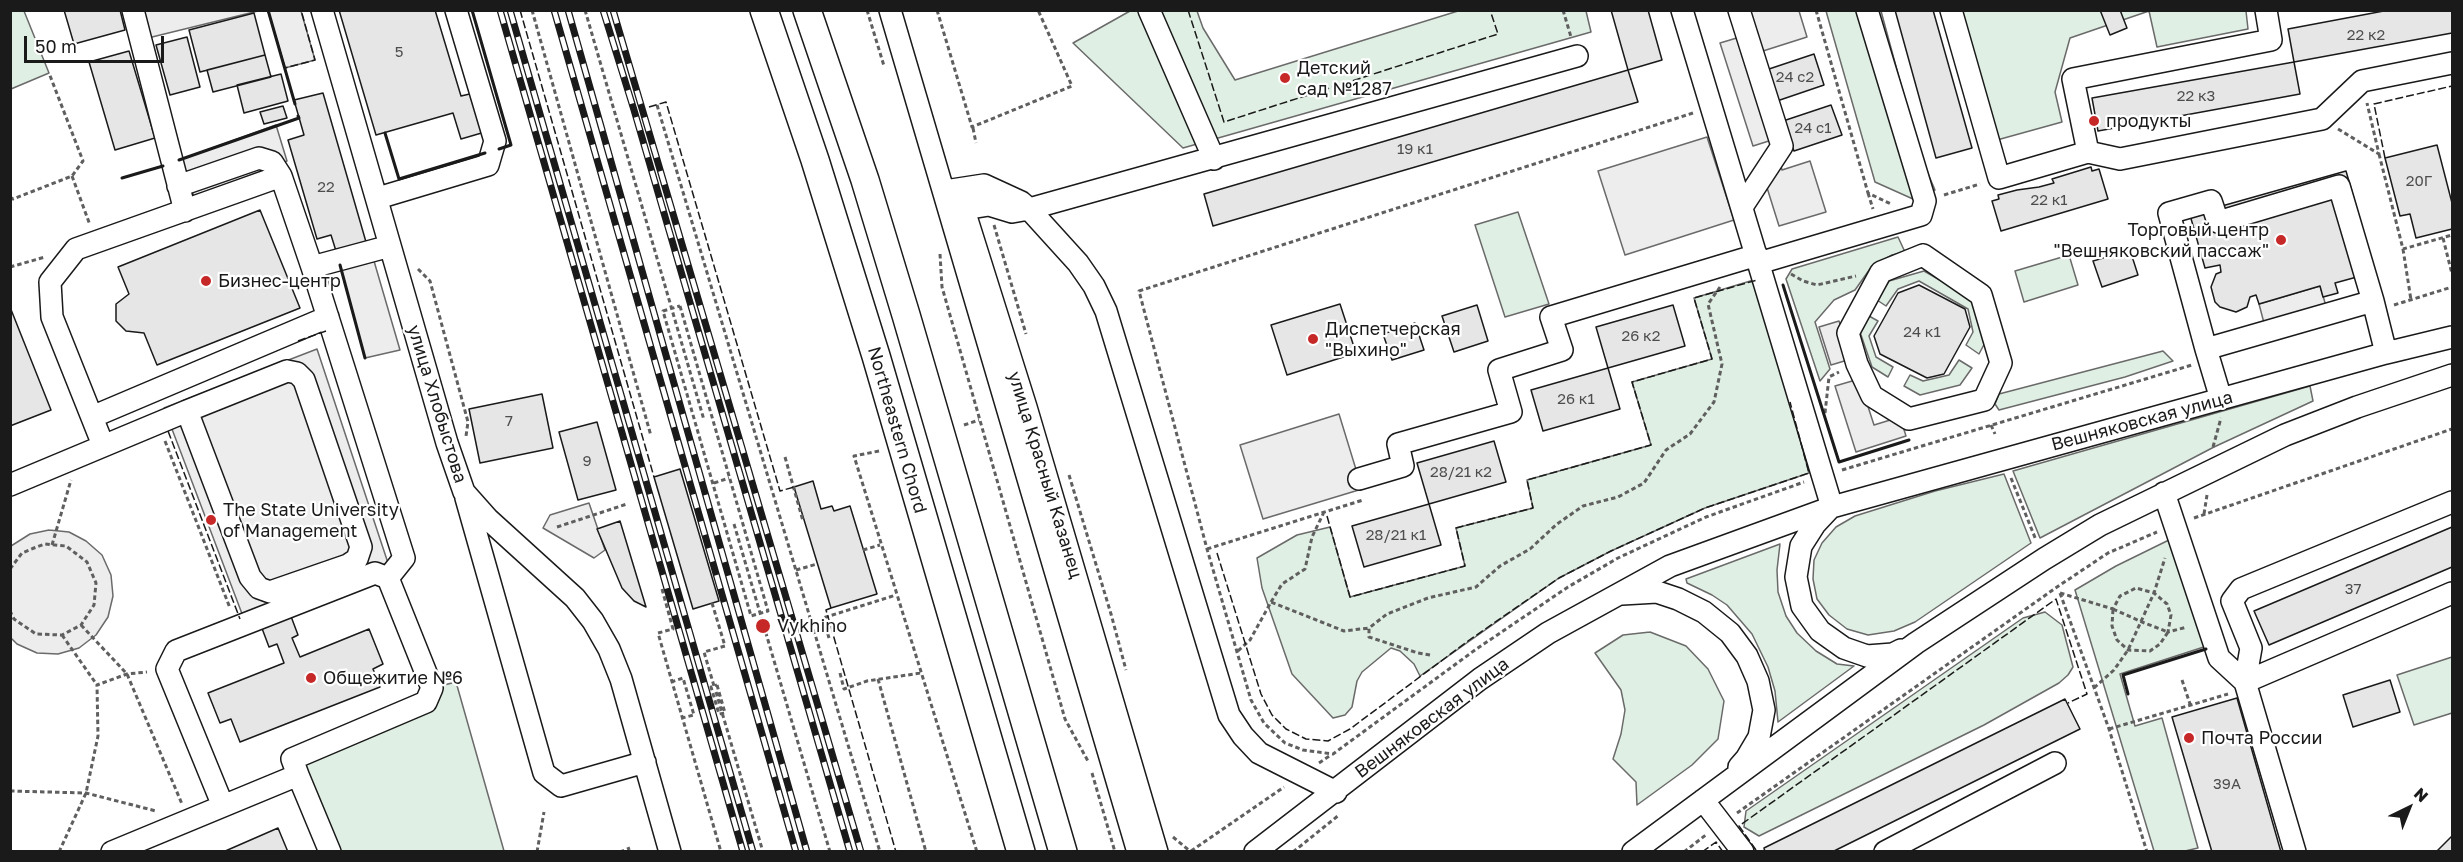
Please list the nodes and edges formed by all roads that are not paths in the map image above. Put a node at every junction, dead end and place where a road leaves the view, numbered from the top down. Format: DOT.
graph roads {
  1 [pos="133,10"];
  2 [pos="322,10"];
  3 [pos="456,10"];
  4 [pos="764,10"];
  5 [pos="807,10"];
  6 [pos="890,10"];
  7 [pos="1149,10"];
  8 [pos="1682,10"];
  9 [pos="1739,10"];
  10 [pos="1867,10"];
  11 [pos="1951,10"];
  12 [pos="2266,10"];
  13 [pos="1576,56"];
  14 [pos="2452,63"];
  15 [pos="2088,152"];
  16 [pos="1214,159"];
  17 [pos="281,176"];
  18 [pos="178,186"];
  19 [pos="955,196"];
  20 [pos="378,198"];
  21 [pos="1742,207"];
  22 [pos="1029,208"];
  23 [pos="185,212"];
  24 [pos="390,246"];
  25 [pos="1751,259"];
  26 [pos="312,267"];
  27 [pos="2374,306"];
  28 [pos="328,317"];
  29 [pos="2452,337"];
  30 [pos="2386,353"];
  31 [pos="2208,354"];
  32 [pos="1857,364"];
  33 [pos="2452,375"];
  34 [pos="2222,405"];
  35 [pos="187,411"];
  36 [pos="92,417"];
  37 [pos="103,445"];
  38 [pos="10,485"];
  39 [pos="1362,489"];
  40 [pos="464,492"];
  41 [pos="2164,493"];
  42 [pos="2452,502"];
  43 [pos="1832,507"];
  44 [pos="388,578"];
  45 [pos="2452,593"];
  46 [pos="1616,594"];
  47 [pos="1916,643"];
  48 [pos="2246,686"];
  49 [pos="645,762"];
  50 [pos="2055,763"];
  51 [pos="298,775"];
  52 [pos="1336,792"];
  53 [pos="1704,800"];
  54 [pos="222,806"];
  55 [pos="112,852"];
  56 [pos="330,852"];
  57 [pos="670,852"];
  58 [pos="1020,852"];
  59 [pos="1062,852"];
  60 [pos="1138,852"];
  61 [pos="1157,852"];
  62 [pos="1255,852"];
  63 [pos="1633,852"];
  64 [pos="1743,852"];
  65 [pos="1885,852"];
  66 [pos="2295,852"];
  1 -- 18 [label="street"];
  2 -- 20 [label="street, улица Хлобыстова"];
  3 -- 20 [label="street"];
  4 -- 58 [label="main road, Northeastern Chord"];
  5 -- 59 [label="main road"];
  6 -- 19 [label="street, улица Красный Казанец"];
  7 -- 16 [label="street"];
  8 -- 21 [label="street"];
  9 -- 21 [label="street"];
  10 -- 25 [label="street"];
  11 -- 15 [label="street"];
  12 -- 15 [label="street"];
  13 -- 16 [label="street"];
  14 -- 15 [label="street"];
  16 -- 22 [label="street"];
  17 -- 18 [label="street"];
  17 -- 23 [label="street"];
  17 -- 26 [label="street"];
  18 -- 23 [label="street"];
  19 -- 22 [label="street"];
  19 -- 60 [label="street, улица Красный Казанец"];
  19 -- 61 [label="street, улица Красный Казанец"];
  20 -- 24 [label="street, улица Хлобыстова"];
  21 -- 25 [label="street"];
  22 -- 52 [label="street"];
  23 -- 36 [label="street"];
  24 -- 26 [label="street"];
  24 -- 40 [label="street, улица Хлобыстова"];
  25 -- 39 [label="street"];
  25 -- 43 [label="street"];
  26 -- 28 [label="street"];
  27 -- 30 [label="street"];
  27 -- 31 [label="street"];
  27 -- 31 [label="street"];
  28 -- 36 [label="street"];
  28 -- 44 [label="street"];
  29 -- 30 [label="street, Вешняковская улица"];
  30 -- 34 [label="street, Вешняковская улица"];
  31 -- 34 [label="street"];
  32 -- 32 [label="street"];
  33 -- 41 [label="street, Вешняковская улица"];
  34 -- 43 [label="street, Вешняковская улица"];
  35 -- 35 [label="street"];
  35 -- 37 [label="street"];
  36 -- 37 [label="street"];
  37 -- 38 [label="street"];
  40 -- 49 [label="street, улица Хлобыстова"];
  40 -- 49 [label="street"];
  41 -- 47 [label="street, Вешняковская улица"];
  41 -- 48 [label="street"];
  42 -- 48 [label="street"];
  43 -- 46 [label="street, Вешняковская улица"];
  43 -- 47 [label="street, Вешняковская улица"];
  44 -- 51 [label="street"];
  44 -- 54 [label="street"];
  45 -- 48 [label="street"];
  46 -- 52 [label="street, Вешняковская улица"];
  46 -- 53 [label="street, Вешняковская улица"];
  47 -- 53 [label="street, Вешняковская улица"];
  48 -- 66 [label="street"];
  49 -- 57 [label="street, улица Хлобыстова"];
  50 -- 65 [label="street"];
  51 -- 54 [label="street"];
  51 -- 56 [label="street"];
  52 -- 62 [label="street, Вешняковская улица"];
  53 -- 63 [label="street, Вешняковская улица"];
  53 -- 64 [label="street"];
  54 -- 55 [label="street"];
}
